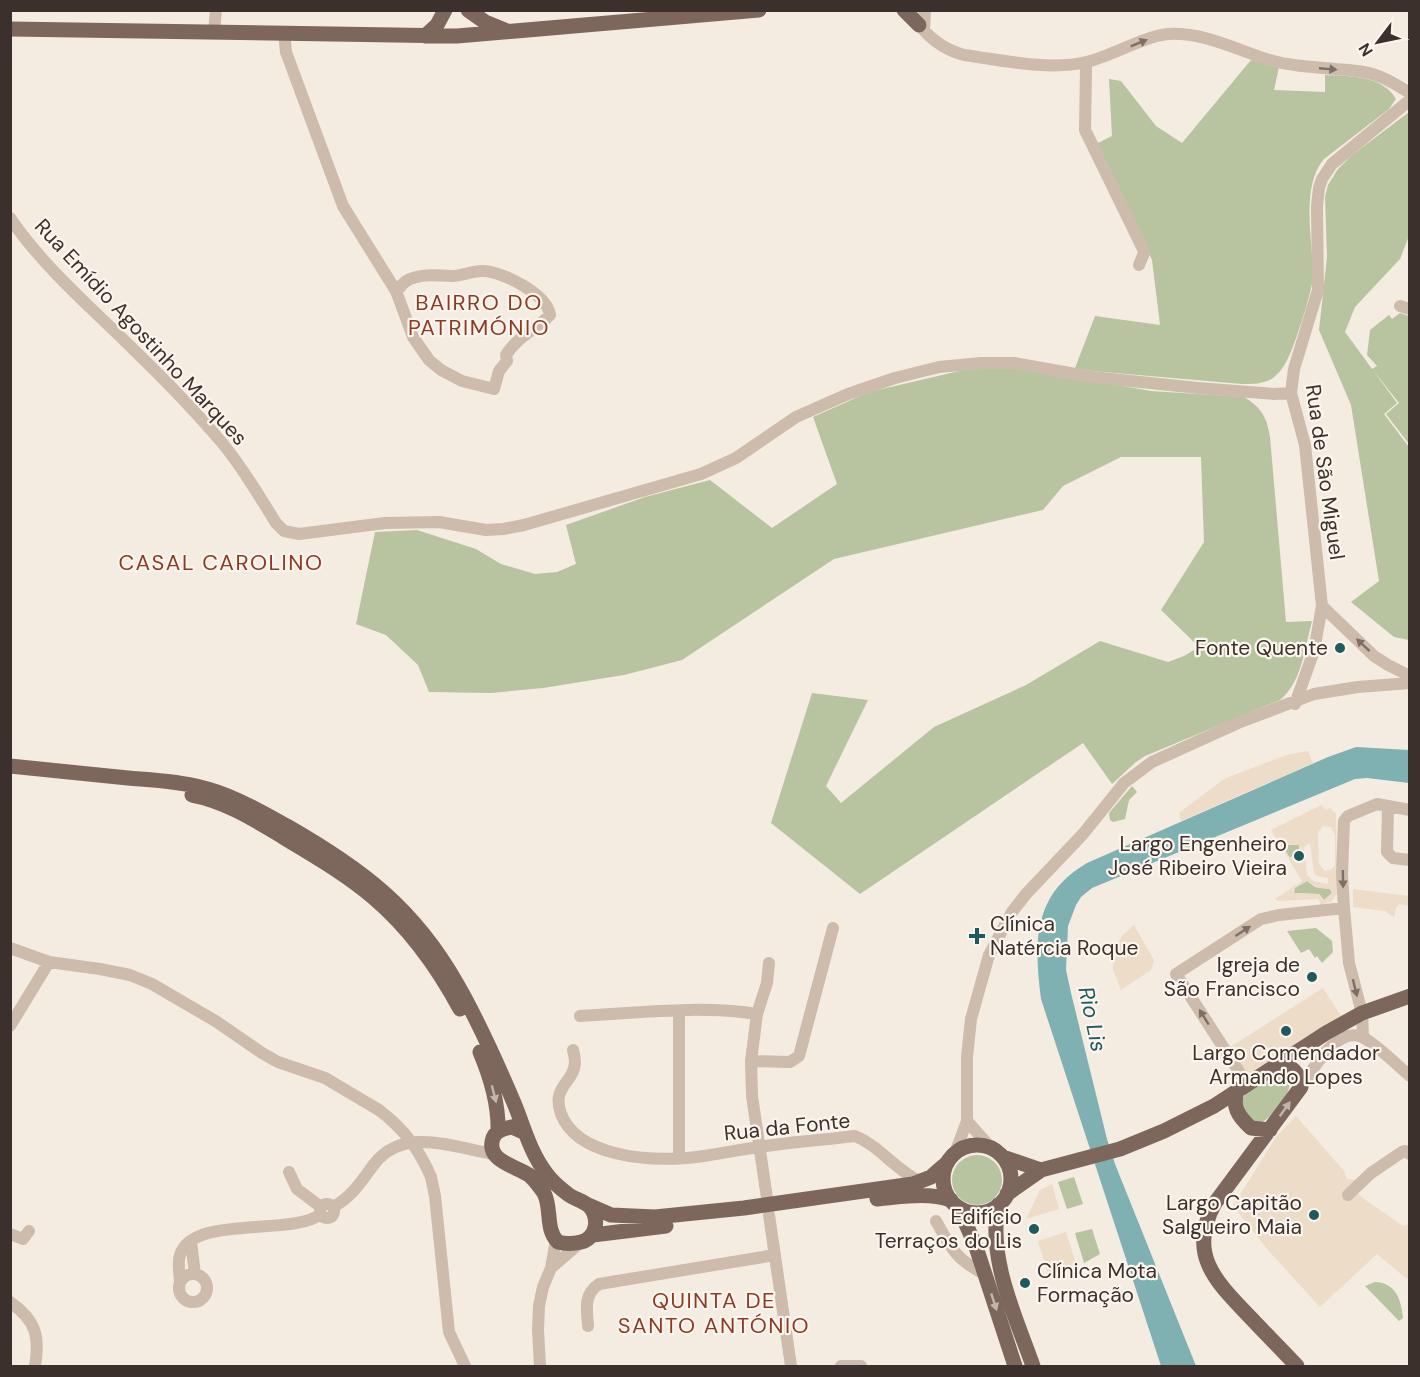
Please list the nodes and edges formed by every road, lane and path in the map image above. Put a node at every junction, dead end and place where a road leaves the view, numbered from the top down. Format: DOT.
graph roads {
  1 [pos="216,10"];
  2 [pos="446,10"];
  3 [pos="462,10"];
  4 [pos="468,10"];
  5 [pos="904,10"];
  6 [pos="753,11"];
  7 [pos="921,19"];
  8 [pos="10,29"];
  9 [pos="214,32"];
  10 [pos="510,32"];
  11 [pos="284,33"];
  12 [pos="425,36"];
  13 [pos="458,36"];
  14 [pos="1084,63"];
  15 [pos="1410,93"];
  16 [pos="1410,100"];
  17 [pos="10,218"];
  18 [pos="1139,265"];
  19 [pos="396,291"];
  20 [pos="1291,393"];
  21 [pos="1322,606"];
  22 [pos="1410,676"];
  23 [pos="1410,683"];
  24 [pos="1295,705"];
  25 [pos="10,766"];
  26 [pos="10,775"];
  27 [pos="1388,806"];
  28 [pos="1410,810"];
  29 [pos="1410,860"];
  30 [pos="1344,908"];
  31 [pos="833,928"];
  32 [pos="10,948"];
  33 [pos="49,962"];
  34 [pos="769,963"];
  35 [pos="1410,996"];
  36 [pos="679,1011"];
  37 [pos="1362,1013"];
  38 [pos="757,1014"];
  39 [pos="580,1016"];
  40 [pos="10,1026"];
  41 [pos="1363,1037"];
  42 [pos="573,1050"];
  43 [pos="751,1061"];
  44 [pos="1277,1065"];
  45 [pos="1407,1070"];
  46 [pos="1242,1087"];
  47 [pos="1301,1087"];
  48 [pos="1214,1106"];
  49 [pos="1236,1110"];
  50 [pos="967,1121"];
  51 [pos="1251,1128"];
  52 [pos="1270,1130"];
  53 [pos="524,1132"];
  54 [pos="496,1134"];
  55 [pos="760,1146"];
  56 [pos="474,1150"];
  57 [pos="1253,1151"];
  58 [pos="997,1153"];
  59 [pos="494,1154"];
  60 [pos="1410,1154"];
  61 [pos="679,1158"];
  62 [pos="951,1158"];
  63 [pos="1041,1170"];
  64 [pos="290,1172"];
  65 [pos="921,1182"];
  66 [pos="1348,1195"];
  67 [pos="1003,1199"];
  68 [pos="955,1204"];
  69 [pos="588,1205"];
  70 [pos="325,1209"];
  71 [pos="769,1210"];
  72 [pos="936,1221"];
  73 [pos="29,1231"];
  74 [pos="10,1234"];
  75 [pos="587,1238"];
  76 [pos="556,1240"];
  77 [pos="191,1242"];
  78 [pos="775,1255"];
  79 [pos="551,1268"];
  80 [pos="195,1274"];
  81 [pos="986,1275"];
  82 [pos="180,1283"];
  83 [pos="10,1302"];
  84 [pos="588,1326"];
  85 [pos="464,1364"];
  86 [pos="35,1366"];
  87 [pos="540,1366"];
  88 [pos="791,1366"];
  89 [pos="842,1366"];
  90 [pos="854,1366"];
  91 [pos="861,1366"];
  92 [pos="1015,1366"];
  93 [pos="1033,1366"];
  94 [pos="1297,1366"];
  1 -- 9 [label="street"];
  2 -- 12 [label="main road"];
  2 -- 13 [label="main road"];
  3 -- 13 [label="main road"];
  4 -- 10 [label="main road"];
  5 -- 7 [label="main road"];
  6 -- 10 [label="main road"];
  7 -- 14 [label="street"];
  8 -- 9 [label="main road"];
  9 -- 11 [label="main road"];
  10 -- 13 [label="main road"];
  11 -- 12 [label="main road"];
  11 -- 19 [label="street"];
  12 -- 13 [label="main road"];
  14 -- 15 [label="street, one-way"];
  14 -- 18 [label="street"];
  16 -- 20 [label="street, Rua de São Miguel"];
  17 -- 20 [label="street, Rua Emídio Agostinho Marques"];
  19 -- 19 [label="street"];
  20 -- 21 [label="street, Rua de São Miguel"];
  22 -- 21 [label="street, one-way"];
  21 -- 24 [label="street, Rua de São Miguel"];
  23 -- 24 [label="street"];
  24 -- 50 [label="street"];
  25 -- 53 [label="main road"];
  26 -- 54 [label="main road, one-way"];
  27 -- 28 [label="street"];
  27 -- 29 [label="street"];
  27 -- 30 [label="street, one-way"];
  30 -- 37 [label="street, one-way"];
  46 -- 30 [label="street, one-way"];
  31 -- 43 [label="street"];
  32 -- 33 [label="street"];
  33 -- 40 [label="street"];
  33 -- 85 [label="street, bridge"];
  34 -- 38 [label="street"];
  35 -- 37 [label="main road"];
  36 -- 38 [label="street"];
  36 -- 39 [label="street"];
  36 -- 61 [label="street"];
  37 -- 41 [label="street"];
  37 -- 44 [label="main road"];
  38 -- 43 [label="street"];
  41 -- 45 [label="street"];
  41 -- 47 [label="street"];
  42 -- 61 [label="street, Rua da Fonte"];
  43 -- 55 [label="street"];
  44 -- 46 [label="main road"];
  44 -- 47 [label="main road"];
  46 -- 48 [label="main road"];
  46 -- 49 [label="main road"];
  52 -- 47 [label="main road, one-way"];
  48 -- 49 [label="main road"];
  48 -- 63 [label="main road"];
  49 -- 51 [label="main road"];
  50 -- 58 [label="street"];
  50 -- 62 [label="street"];
  51 -- 52 [label="main road"];
  51 -- 57 [label="main road"];
  52 -- 57 [label="main road"];
  53 -- 54 [label="main road"];
  53 -- 69 [label="main road"];
  54 -- 56 [label="street"];
  54 -- 59 [label="main road"];
  55 -- 61 [label="street, Rua da Fonte"];
  55 -- 65 [label="street, Rua da Fonte"];
  55 -- 71 [label="street"];
  56 -- 59 [label="street"];
  56 -- 70 [label="street"];
  57 -- 94 [label="main road"];
  58 -- 62 [label="main road"];
  58 -- 63 [label="main road"];
  58 -- 67 [label="main road"];
  59 -- 76 [label="main road"];
  60 -- 66 [label="street"];
  62 -- 65 [label="main road"];
  62 -- 68 [label="main road"];
  63 -- 67 [label="main road"];
  64 -- 70 [label="street"];
  65 -- 71 [label="main road"];
  67 -- 68 [label="main road"];
  67 -- 93 [label="main road"];
  68 -- 71 [label="main road"];
  68 -- 81 [label="main road"];
  69 -- 71 [label="main road"];
  69 -- 75 [label="main road"];
  70 -- 77 [label="street"];
  71 -- 75 [label="main road"];
  71 -- 78 [label="street"];
  72 -- 81 [label="street"];
  73 -- 74 [label="street"];
  75 -- 76 [label="main road"];
  75 -- 79 [label="street"];
  76 -- 79 [label="street"];
  77 -- 80 [label="street"];
  77 -- 82 [label="street"];
  78 -- 84 [label="street"];
  78 -- 88 [label="street"];
  79 -- 87 [label="street"];
  80 -- 82 [label="street"];
  80 -- 82 [label="street"];
  81 -- 92 [label="main road, one-way"];
  83 -- 86 [label="street"];
  89 -- 90 [label="street"];
  90 -- 91 [label="street"];
}
